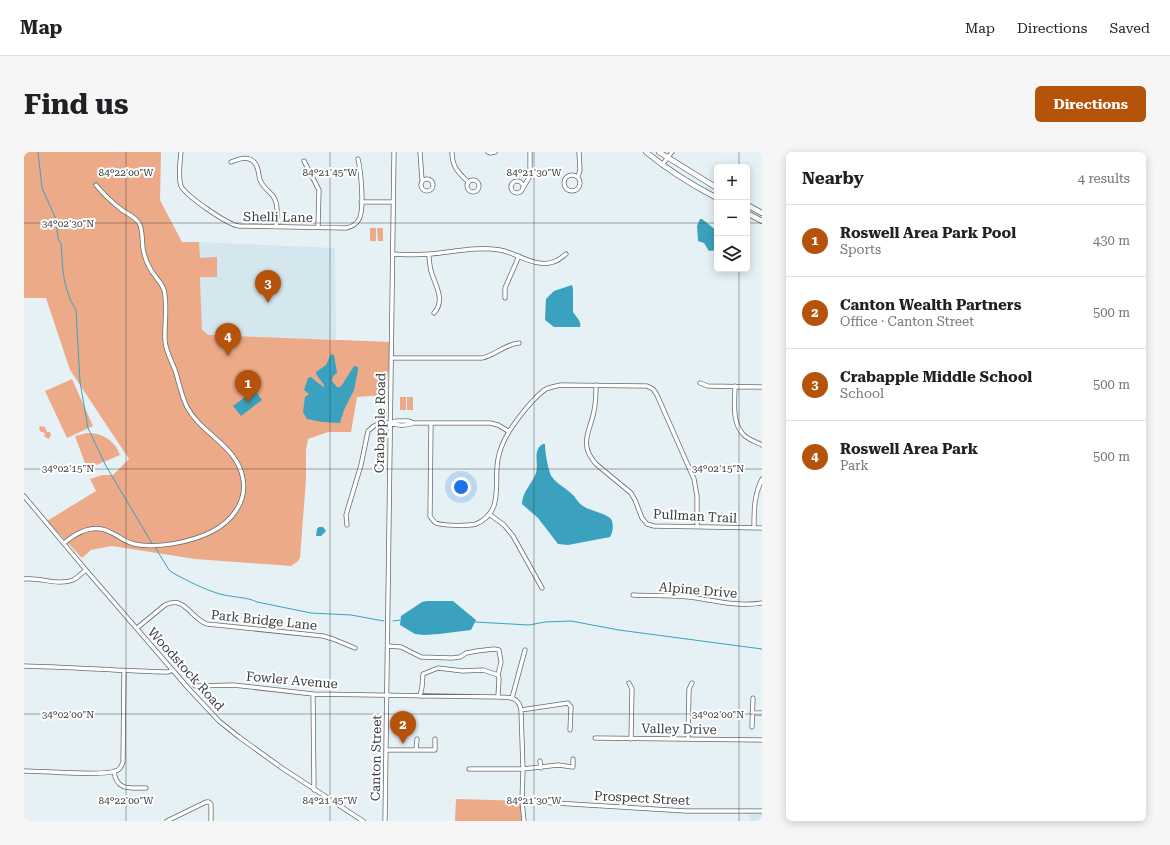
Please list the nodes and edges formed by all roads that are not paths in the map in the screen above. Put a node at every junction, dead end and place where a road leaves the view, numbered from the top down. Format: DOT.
graph roads {
  1 [pos="181,152"];
  2 [pos="394,152"];
  3 [pos="420,152"];
  4 [pos="452,152"];
  5 [pos="488,152"];
  6 [pos="495,152"];
  7 [pos="530,152"];
  8 [pos="579,152"];
  9 [pos="646,152"];
  10 [pos="659,152"];
  11 [pos="672,152"];
  12 [pos="667,158"];
  13 [pos="358,159"];
  14 [pos="304,161"];
  15 [pos="231,162"];
  16 [pos="662,165"];
  17 [pos="578,177"];
  18 [pos="422,180"];
  19 [pos="468,182"];
  20 [pos="96,185"];
  21 [pos="714,186"];
  22 [pos="523,188"];
  23 [pos="714,196"];
  24 [pos="361,202"];
  25 [pos="393,202"];
  26 [pos="750,207"];
  27 [pos="762,213"];
  28 [pos="750,215"];
  29 [pos="762,221"];
  30 [pos="276,227"];
  31 [pos="318,227"];
  32 [pos="393,254"];
  33 [pos="429,254"];
  34 [pos="566,254"];
  35 [pos="519,256"];
  36 [pos="505,298"];
  37 [pos="434,314"];
  38 [pos="519,343"];
  39 [pos="392,358"];
  40 [pos="700,383"];
  41 [pos="596,385"];
  42 [pos="735,386"];
  43 [pos="762,387"];
  44 [pos="390,423"];
  45 [pos="431,424"];
  46 [pos="508,431"];
  47 [pos="762,445"];
  48 [pos="762,479"];
  49 [pos="24,496"];
  50 [pos="489,514"];
  51 [pos="347,526"];
  52 [pos="697,527"];
  53 [pos="754,528"];
  54 [pos="762,528"];
  55 [pos="64,543"];
  56 [pos="86,570"];
  57 [pos="24,579"];
  58 [pos="542,588"];
  59 [pos="633,595"];
  60 [pos="762,603"];
  61 [pos="137,628"];
  62 [pos="388,646"];
  63 [pos="355,648"];
  64 [pos="525,650"];
  65 [pos="24,666"];
  66 [pos="173,670"];
  67 [pos="124,671"];
  68 [pos="498,675"];
  69 [pos="629,683"];
  70 [pos="692,683"];
  71 [pos="195,686"];
  72 [pos="313,694"];
  73 [pos="387,695"];
  74 [pos="420,696"];
  75 [pos="498,697"];
  76 [pos="512,698"];
  77 [pos="753,698"];
  78 [pos="521,710"];
  79 [pos="752,713"];
  80 [pos="762,713"];
  81 [pos="752,727"];
  82 [pos="570,730"];
  83 [pos="595,738"];
  84 [pos="417,739"];
  85 [pos="434,739"];
  86 [pos="631,739"];
  87 [pos="688,739"];
  88 [pos="762,740"];
  89 [pos="386,750"];
  90 [pos="416,750"];
  91 [pos="573,759"];
  92 [pos="540,761"];
  93 [pos="541,768"];
  94 [pos="469,769"];
  95 [pos="523,769"];
  96 [pos="24,771"];
  97 [pos="114,771"];
  98 [pos="146,788"];
  99 [pos="314,790"];
  100 [pos="215,801"];
  101 [pos="522,802"];
  102 [pos="211,804"];
  103 [pos="762,811"];
  104 [pos="167,821"];
  105 [pos="211,821"];
  106 [pos="363,821"];
  107 [pos="385,821"];
  108 [pos="524,821"];
  1 -- 30 [label="street, Shelli Lane"];
  2 -- 25 [label="street, Crabapple Road"];
  3 -- 18 [label="street"];
  4 -- 19 [label="street"];
  5 -- 6 [label="street"];
  7 -- 22 [label="street"];
  8 -- 17 [label="street"];
  9 -- 16 [label="main road"];
  10 -- 12 [label="main road"];
  11 -- 12 [label="street"];
  12 -- 16 [label="street"];
  12 -- 21 [label="main road"];
  13 -- 24 [label="street, Shelli Lane"];
  14 -- 31 [label="street"];
  15 -- 30 [label="street"];
  16 -- 23 [label="main road"];
  17 -- 17 [label="street"];
  20 -- 55 [label="street"];
  24 -- 25 [label="street"];
  24 -- 31 [label="street, Shelli Lane"];
  25 -- 32 [label="street, Crabapple Road"];
  26 -- 27 [label="main road"];
  28 -- 29 [label="main road"];
  30 -- 31 [label="street, Shelli Lane"];
  32 -- 33 [label="street"];
  32 -- 39 [label="street, Crabapple Road"];
  33 -- 35 [label="street"];
  33 -- 37 [label="street"];
  34 -- 35 [label="street"];
  35 -- 36 [label="street"];
  38 -- 39 [label="street"];
  39 -- 44 [label="street, Crabapple Road"];
  40 -- 42 [label="street"];
  41 -- 46 [label="street"];
  41 -- 52 [label="street"];
  41 -- 52 [label="street, Pullman Trail"];
  42 -- 43 [label="street"];
  42 -- 47 [label="street"];
  44 -- 45 [label="street"];
  44 -- 51 [label="street"];
  44 -- 62 [label="street, Crabapple Road"];
  45 -- 46 [label="street"];
  45 -- 50 [label="street"];
  46 -- 50 [label="street"];
  48 -- 53 [label="street"];
  49 -- 55 [label="street, Woodstock Road"];
  50 -- 58 [label="street"];
  52 -- 53 [label="street, Pullman Trail"];
  53 -- 54 [label="street, Pullman Trail"];
  55 -- 56 [label="street, Woodstock Road"];
  56 -- 57 [label="street"];
  56 -- 61 [label="street, Woodstock Road"];
  59 -- 60 [label="street, Alpine Drive"];
  61 -- 63 [label="street, Park Bridge Lane"];
  61 -- 66 [label="street, Woodstock Road"];
  62 -- 68 [label="street"];
  62 -- 73 [label="street, Crabapple Road"];
  64 -- 76 [label="street"];
  65 -- 67 [label="street"];
  66 -- 67 [label="street"];
  66 -- 99 [label="street, Woodstock Road"];
  67 -- 97 [label="street"];
  68 -- 74 [label="street"];
  68 -- 75 [label="street"];
  69 -- 86 [label="street"];
  70 -- 87 [label="street"];
  71 -- 72 [label="street, Fowler Avenue"];
  72 -- 73 [label="street, Fowler Avenue"];
  72 -- 99 [label="street"];
  73 -- 74 [label="street, Fowler Avenue"];
  73 -- 89 [label="street, Canton Street"];
  74 -- 75 [label="street, Fowler Avenue"];
  75 -- 76 [label="street, Fowler Avenue"];
  76 -- 78 [label="street"];
  77 -- 79 [label="street"];
  78 -- 82 [label="street"];
  78 -- 95 [label="street"];
  79 -- 80 [label="street"];
  79 -- 81 [label="street"];
  83 -- 86 [label="street, Valley Drive"];
  84 -- 90 [label="street"];
  85 -- 90 [label="street"];
  86 -- 87 [label="street, Valley Drive"];
  87 -- 88 [label="street, Valley Drive"];
  89 -- 90 [label="street"];
  89 -- 107 [label="street, Canton Street"];
  91 -- 93 [label="street"];
  92 -- 93 [label="street"];
  93 -- 95 [label="street"];
  94 -- 95 [label="street"];
  95 -- 101 [label="street"];
  96 -- 97 [label="street"];
  97 -- 98 [label="street"];
  99 -- 106 [label="street, Woodstock Road"];
  100 -- 102 [label="street"];
  101 -- 103 [label="street, Prospect Street"];
  101 -- 108 [label="street"];
  102 -- 104 [label="street"];
  102 -- 105 [label="street"];
}
